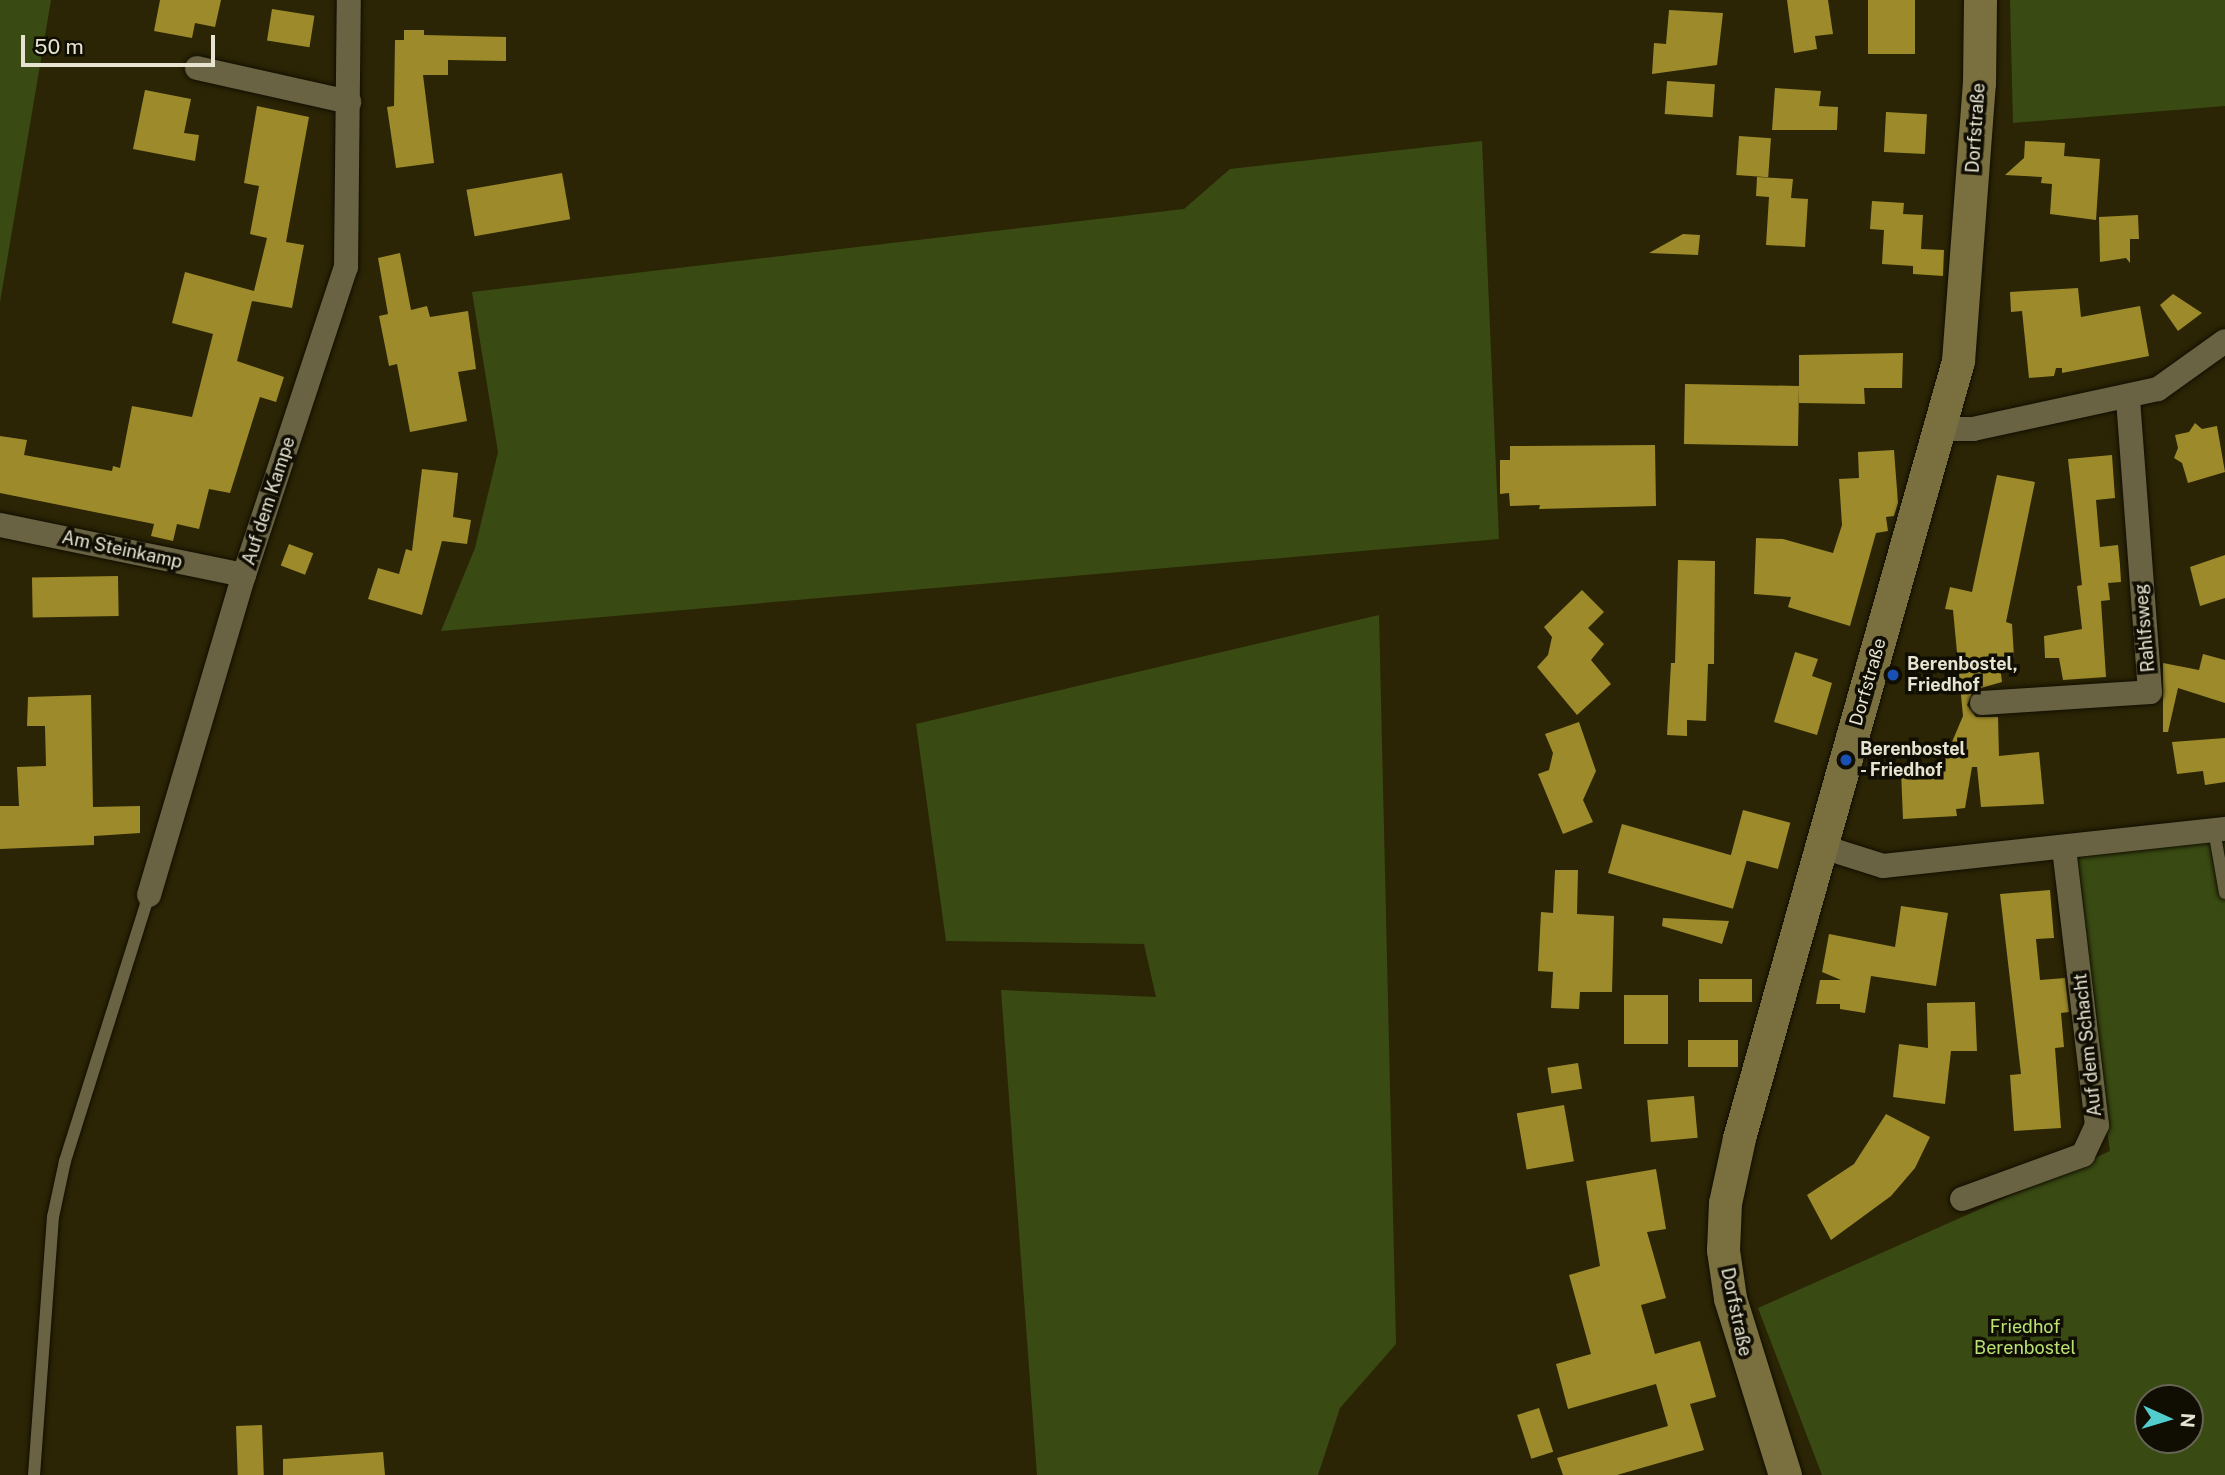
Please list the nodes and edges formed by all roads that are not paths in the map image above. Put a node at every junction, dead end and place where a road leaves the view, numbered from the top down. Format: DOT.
graph roads {
  1 [pos="349,0"];
  2 [pos="1980,0"];
  3 [pos="197,68"];
  4 [pos="349,102"];
  5 [pos="2225,341"];
  6 [pos="2128,397"];
  7 [pos="1940,429"];
  8 [pos="0,525"];
  9 [pos="244,575"];
  10 [pos="1982,703"];
  11 [pos="2220,829"];
  12 [pos="1823,847"];
  13 [pos="2064,847"];
  14 [pos="2225,893"];
  15 [pos="149,895"];
  16 [pos="1962,1199"];
  17 [pos="34,1475"];
  18 [pos="1785,1475"];
  1 -- 4 [label="street, Auf dem Kampe"];
  2 -- 7 [label="street, Dorfstraße"];
  3 -- 4 [label="street"];
  4 -- 9 [label="street, Auf dem Kampe"];
  5 -- 6 [label="street"];
  6 -- 7 [label="street"];
  6 -- 10 [label="street, Rahlfsweg"];
  7 -- 12 [label="street, Dorfstraße"];
  8 -- 9 [label="street, Am Steinkamp"];
  9 -- 15 [label="street, Auf dem Kampe"];
  11 -- 13 [label="street"];
  11 -- 14 [label="lane"];
  12 -- 13 [label="street"];
  12 -- 18 [label="street, Dorfstraße"];
  13 -- 16 [label="street, Auf dem Schacht"];
  15 -- 17 [label="lane"];
}
